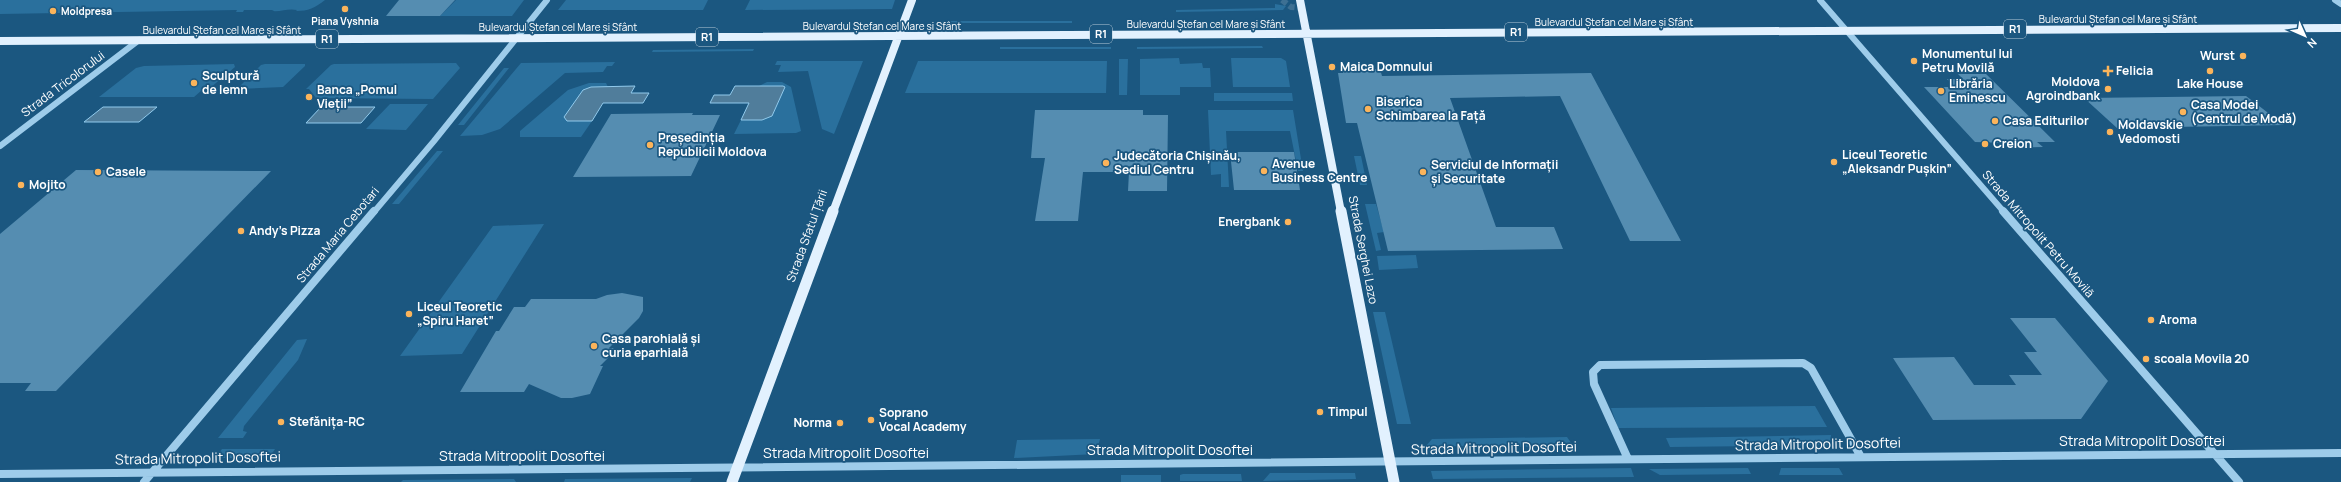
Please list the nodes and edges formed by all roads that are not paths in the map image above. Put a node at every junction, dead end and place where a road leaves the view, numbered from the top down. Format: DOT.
graph roads {
  1 [pos="547,0"];
  2 [pos="912,0"];
  3 [pos="1300,0"];
  4 [pos="1820,0"];
  5 [pos="2335,0"];
  6 [pos="2341,4"];
  7 [pos="2341,28"];
  8 [pos="1847,30"];
  9 [pos="1306,34"];
  10 [pos="897,36"];
  11 [pos="516,38"];
  12 [pos="139,40"];
  13 [pos="0,41"];
  14 [pos="0,146"];
  15 [pos="2214,453"];
  16 [pos="2341,453"];
  17 [pos="1861,457"];
  18 [pos="1628,459"];
  19 [pos="1390,462"];
  20 [pos="738,467"];
  21 [pos="152,472"];
  22 [pos="0,474"];
  23 [pos="144,482"];
  24 [pos="732,482"];
  25 [pos="1394,482"];
  26 [pos="2239,482"];
  1 -- 11 [label="street, Strada Maria Cebotari"];
  2 -- 10 [label="main road, Strada Sfatul Țării"];
  3 -- 9 [label="main road, Strada Serghei Lazo"];
  4 -- 8 [label="street, Strada Mitropolit Petru Movilă"];
  5 -- 6 [label="street"];
  7 -- 8 [label="main road, Bulevardul Ștefan cel Mare și Sfânt / R1"];
  8 -- 9 [label="main road, Bulevardul Ștefan cel Mare și Sfânt / R1"];
  8 -- 15 [label="street, Strada Mitropolit Petru Movilă"];
  9 -- 10 [label="main road, Bulevardul Ștefan cel Mare și Sfânt / R1"];
  9 -- 19 [label="main road, Strada Serghei Lazo"];
  10 -- 11 [label="main road, Bulevardul Ștefan cel Mare și Sfânt / R1"];
  10 -- 20 [label="main road, Strada Sfatul Țării"];
  11 -- 12 [label="main road, Bulevardul Ștefan cel Mare și Sfânt / R1"];
  11 -- 21 [label="street, Strada Maria Cebotari"];
  12 -- 13 [label="main road, Bulevardul Ștefan cel Mare și Sfânt / R1"];
  12 -- 14 [label="street, Strada Tricolorului"];
  15 -- 16 [label="street, Strada Mitropolit Dosoftei"];
  15 -- 17 [label="street, Strada Mitropolit Dosoftei"];
  15 -- 26 [label="street, Strada Mitropolit Petru Movilă"];
  17 -- 18 [label="street, Strada Mitropolit Dosoftei"];
  17 -- 18 [label="street"];
  18 -- 19 [label="street, Strada Mitropolit Dosoftei"];
  19 -- 20 [label="street, Strada Mitropolit Dosoftei"];
  19 -- 25 [label="main road, Strada Serghei Lazo"];
  20 -- 21 [label="street, Strada Mitropolit Dosoftei"];
  20 -- 24 [label="main road, Strada Sfatul Țării"];
  21 -- 22 [label="street, Strada Mitropolit Dosoftei"];
  21 -- 23 [label="street, Strada Maria Cebotari"];
}
